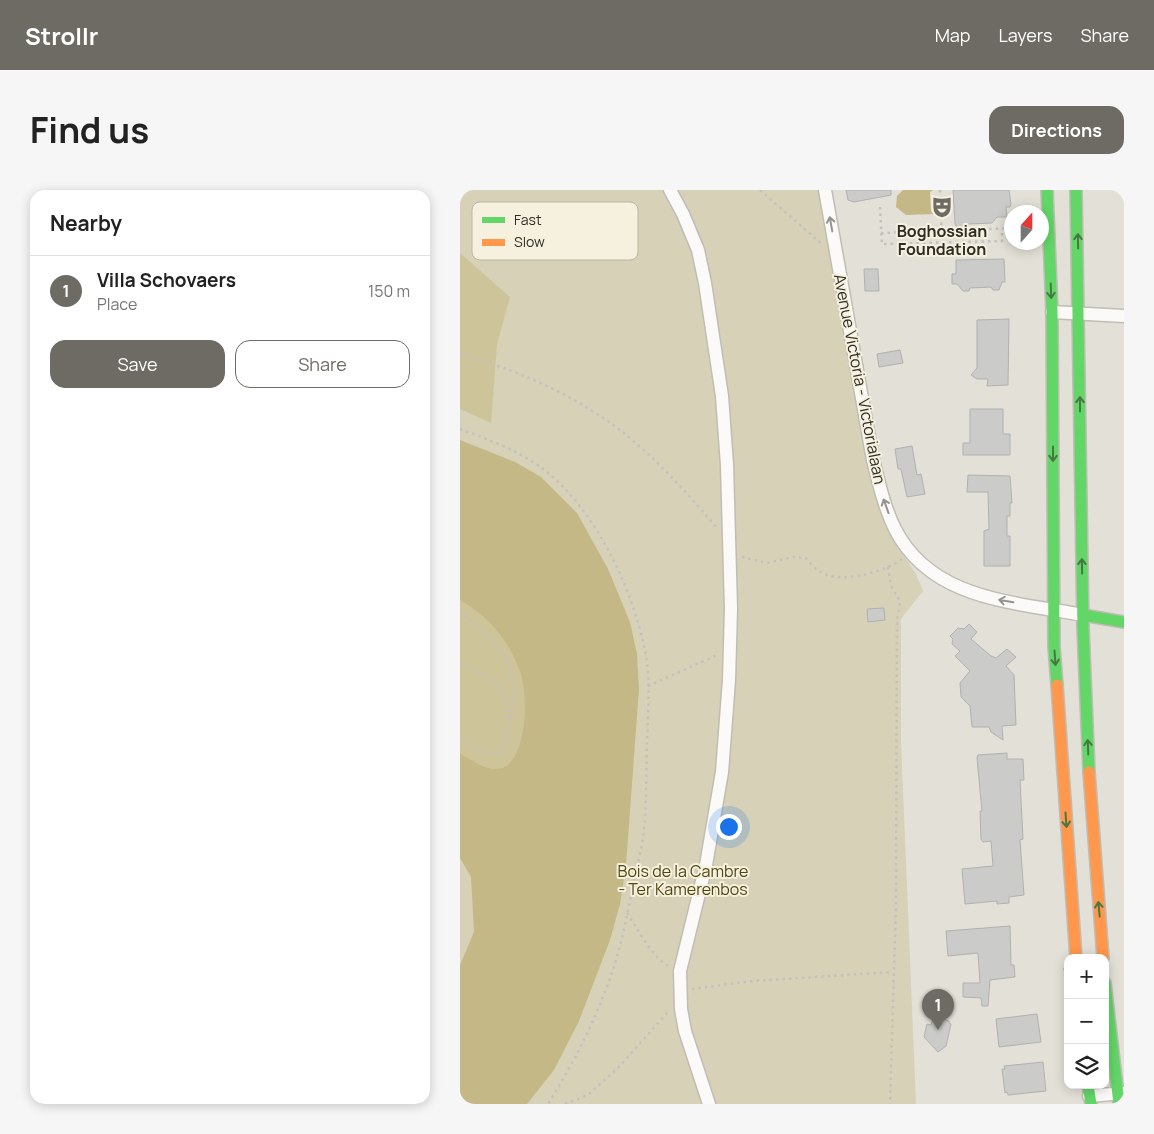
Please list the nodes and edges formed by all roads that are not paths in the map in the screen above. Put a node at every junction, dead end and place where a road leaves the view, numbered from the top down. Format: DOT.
graph roads {
  1 [pos="670,190"];
  2 [pos="825,190"];
  3 [pos="1047,190"];
  4 [pos="1076,190"];
  5 [pos="1052,312"];
  6 [pos="1080,312"];
  7 [pos="1124,316"];
  8 [pos="1054,610"];
  9 [pos="1083,615"];
  10 [pos="1124,622"];
  11 [pos="1076,954"];
  12 [pos="1103,954"];
  13 [pos="1107,999"];
  14 [pos="1089,1095"];
  15 [pos="1120,1097"];
  16 [pos="709,1104"];
  1 -- 16 [label="street"];
  8 -- 2 [label="street, Avenue Victoria - Victorialaan, one-way"];
  3 -- 5 [label="main road, one-way"];
  6 -- 4 [label="main road, one-way"];
  5 -- 6 [label="street"];
  5 -- 8 [label="main road, one-way"];
  6 -- 7 [label="street"];
  9 -- 6 [label="main road, one-way"];
  8 -- 9 [label="street, Avenue Victoria - Victorialaan"];
  8 -- 11 [label="main road, one-way"];
  9 -- 10 [label="main road"];
  12 -- 9 [label="main road, one-way"];
  13 -- 15 [label="main road"];
  14 -- 15 [label="street"];
}
